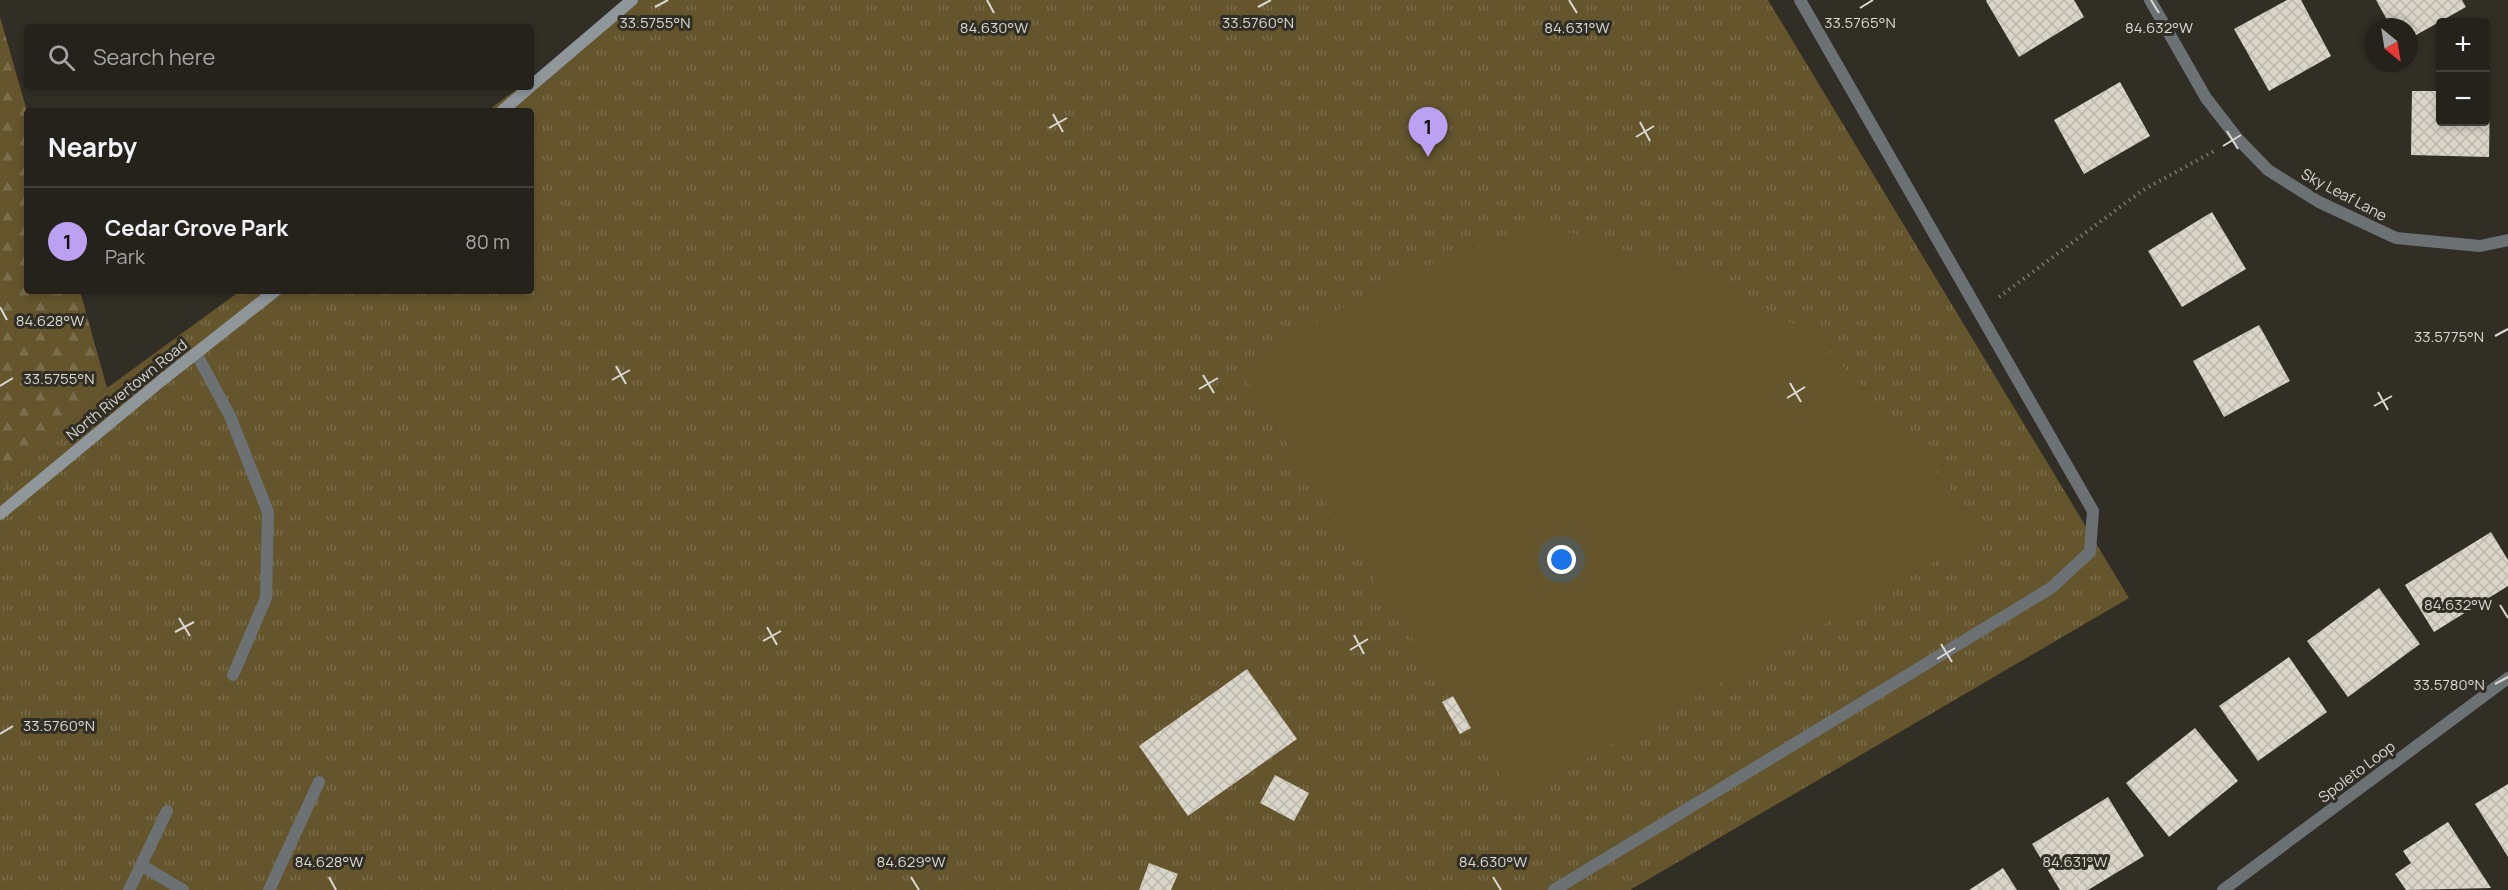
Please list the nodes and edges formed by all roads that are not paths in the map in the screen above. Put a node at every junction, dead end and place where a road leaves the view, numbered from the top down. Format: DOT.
graph roads {
  1 [pos="632,0"];
  2 [pos="1800,0"];
  3 [pos="2150,0"];
  4 [pos="534,84"];
  5 [pos="527,90"];
  6 [pos="506,108"];
  7 [pos="2508,240"];
  8 [pos="271,294"];
  9 [pos="196,353"];
  10 [pos="0,514"];
  11 [pos="233,675"];
  12 [pos="2508,678"];
  13 [pos="319,782"];
  14 [pos="167,811"];
  15 [pos="141,865"];
  16 [pos="129,890"];
  17 [pos="183,890"];
  18 [pos="270,890"];
  19 [pos="1554,890"];
  20 [pos="2223,890"];
  1 -- 4 [label="street"];
  2 -- 19 [label="street"];
  3 -- 7 [label="street, Sky Leaf Lane"];
  5 -- 6 [label="street"];
  8 -- 9 [label="street, North Rivertown Road"];
  9 -- 10 [label="street, North Rivertown Road"];
  9 -- 11 [label="street"];
  12 -- 20 [label="street, Spoleto Loop"];
  13 -- 18 [label="street"];
  14 -- 15 [label="street"];
  15 -- 16 [label="street"];
  15 -- 17 [label="street"];
}
